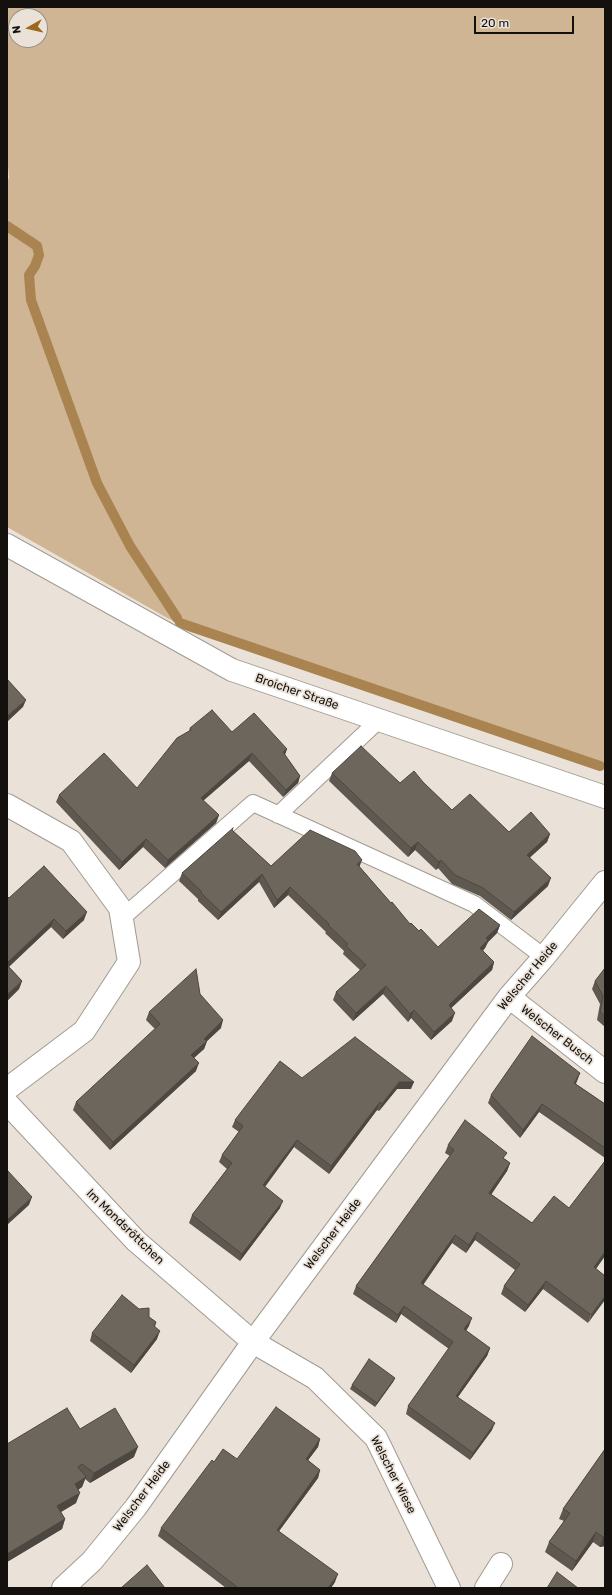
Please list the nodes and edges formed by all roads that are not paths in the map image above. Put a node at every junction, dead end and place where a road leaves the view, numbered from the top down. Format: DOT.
graph roads {
  1 [pos="7,546"];
  2 [pos="379,720"];
  3 [pos="605,797"];
  4 [pos="7,806"];
  5 [pos="278,815"];
  6 [pos="605,882"];
  7 [pos="122,918"];
  8 [pos="544,957"];
  9 [pos="509,997"];
  10 [pos="605,1072"];
  11 [pos="7,1089"];
  12 [pos="7,1103"];
  13 [pos="253,1342"];
  14 [pos="501,1564"];
  15 [pos="63,1588"];
  16 [pos="449,1588"];
  17 [pos="486,1588"];
  1 -- 2 [label="street, Broicher Straße"];
  2 -- 3 [label="street, Broicher Straße"];
  2 -- 5 [label="lane"];
  4 -- 7 [label="street"];
  5 -- 7 [label="lane"];
  5 -- 8 [label="lane"];
  6 -- 8 [label="street, Welscher Heide"];
  7 -- 11 [label="street"];
  8 -- 9 [label="street, Welscher Heide"];
  9 -- 10 [label="street, Welscher Busch"];
  9 -- 13 [label="street, Welscher Heide"];
  12 -- 13 [label="street, Im Mondsröttchen"];
  13 -- 15 [label="street, Welscher Heide"];
  13 -- 16 [label="street, Welscher Wiese"];
  14 -- 17 [label="street"];
}
